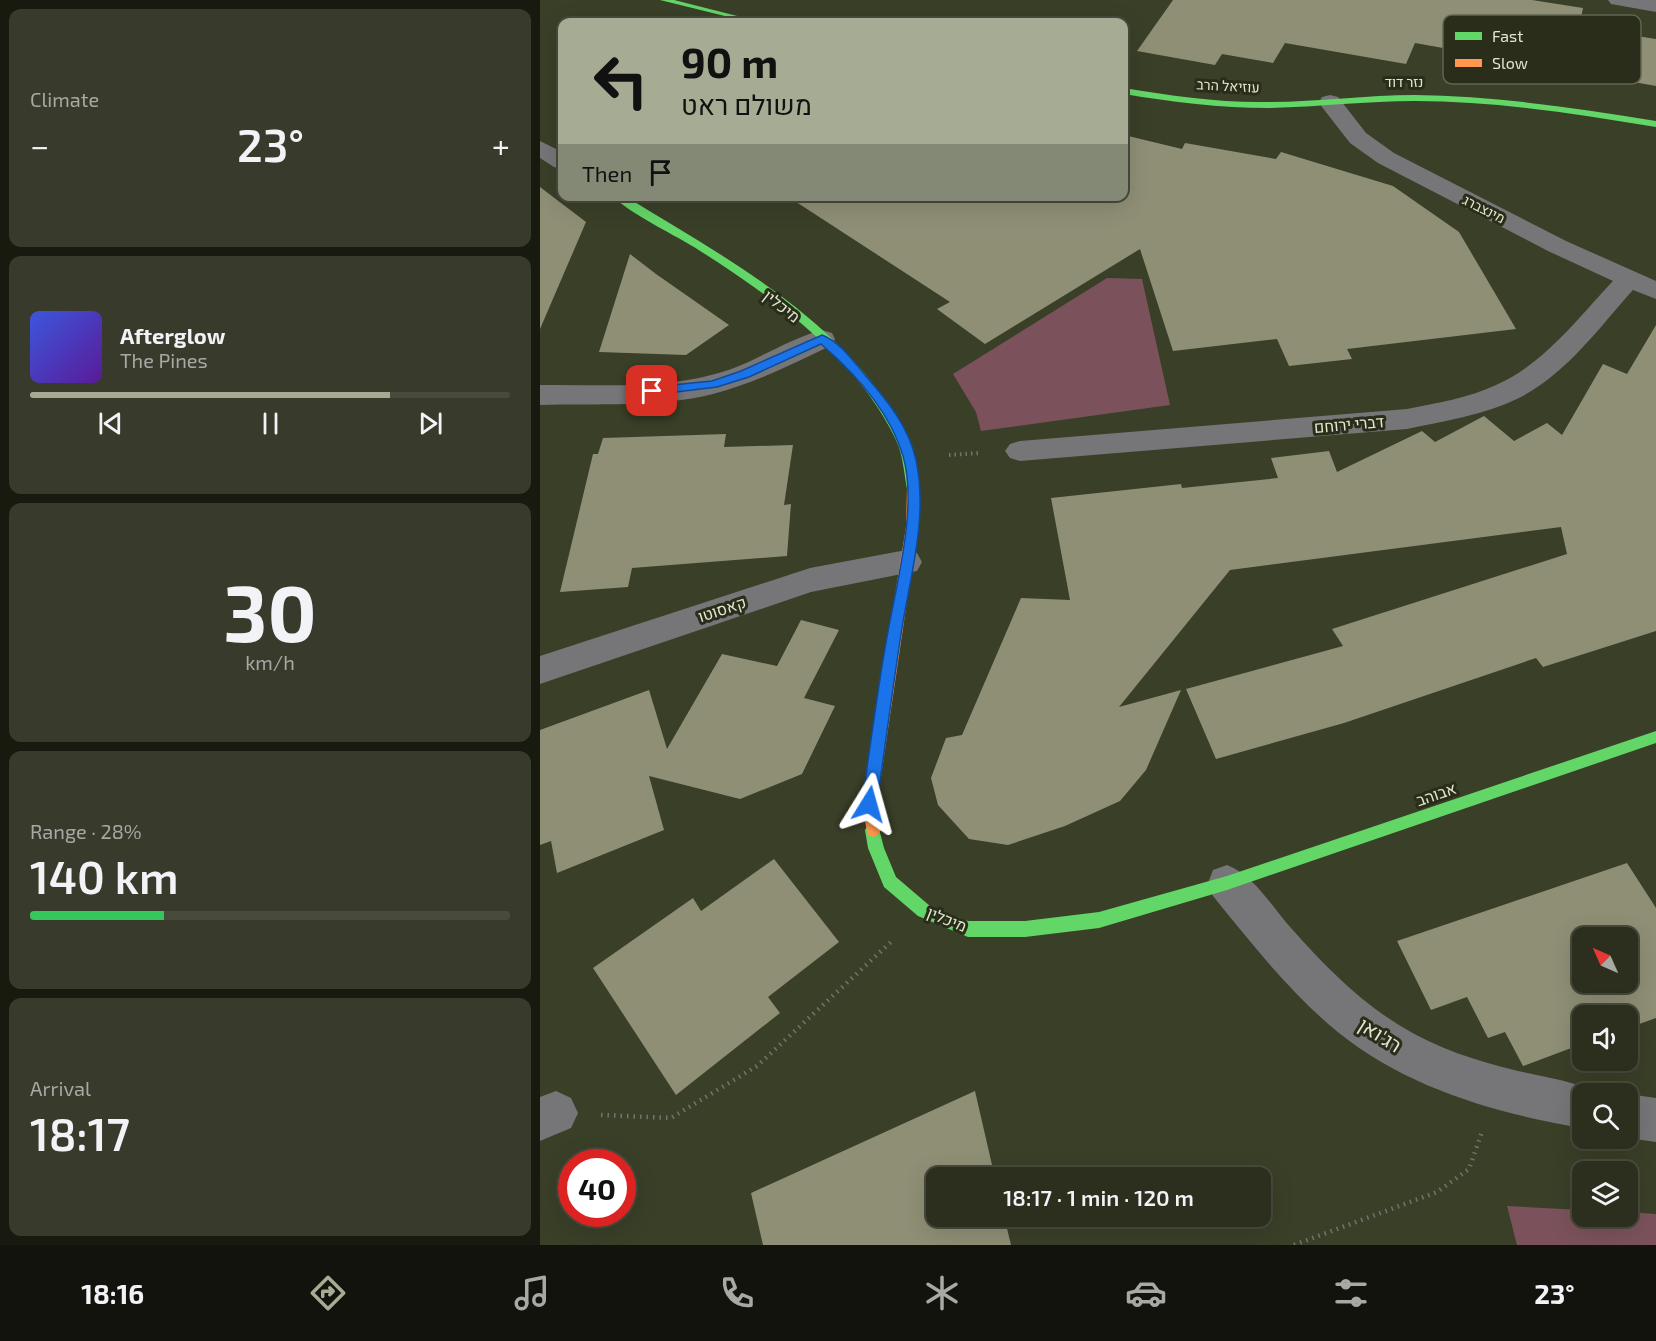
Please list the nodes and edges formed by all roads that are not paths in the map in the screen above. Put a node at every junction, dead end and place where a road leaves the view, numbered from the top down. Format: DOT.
graph roads {
  1 [pos="664,0"];
  2 [pos="1618,0"];
  3 [pos="1656,6"];
  4 [pos="740,18"];
  5 [pos="1128,92"];
  6 [pos="1330,102"];
  7 [pos="1656,124"];
  8 [pos="540,148"];
  9 [pos="558,159"];
  10 [pos="625,201"];
  11 [pos="1629,279"];
  12 [pos="1656,291"];
  13 [pos="822,339"];
  14 [pos="540,395"];
  15 [pos="1020,451"];
  16 [pos="906,562"];
  17 [pos="540,670"];
  18 [pos="1656,737"];
  19 [pos="1227,883"];
  20 [pos="1572,1104"];
  21 [pos="1638,1117"];
  22 [pos="1656,1120"];
  1 -- 4 [label="street"];
  2 -- 3 [label="street"];
  5 -- 6 [label="street, עוזיאל הרב"];
  6 -- 7 [label="street, נזר דוד"];
  6 -- 11 [label="street, מינצברג"];
  8 -- 9 [label="street"];
  10 -- 13 [label="street, מיכלין"];
  11 -- 12 [label="street, מינצברג"];
  11 -- 15 [label="street, דברי ירוחם"];
  13 -- 14 [label="street"];
  13 -- 16 [label="street, מיכלין"];
  16 -- 17 [label="street, קאסוטו"];
  16 -- 19 [label="street, מיכלין"];
  18 -- 19 [label="street, אבוהב"];
  19 -- 20 [label="street, רג'ואן"];
  21 -- 22 [label="street"];
}
